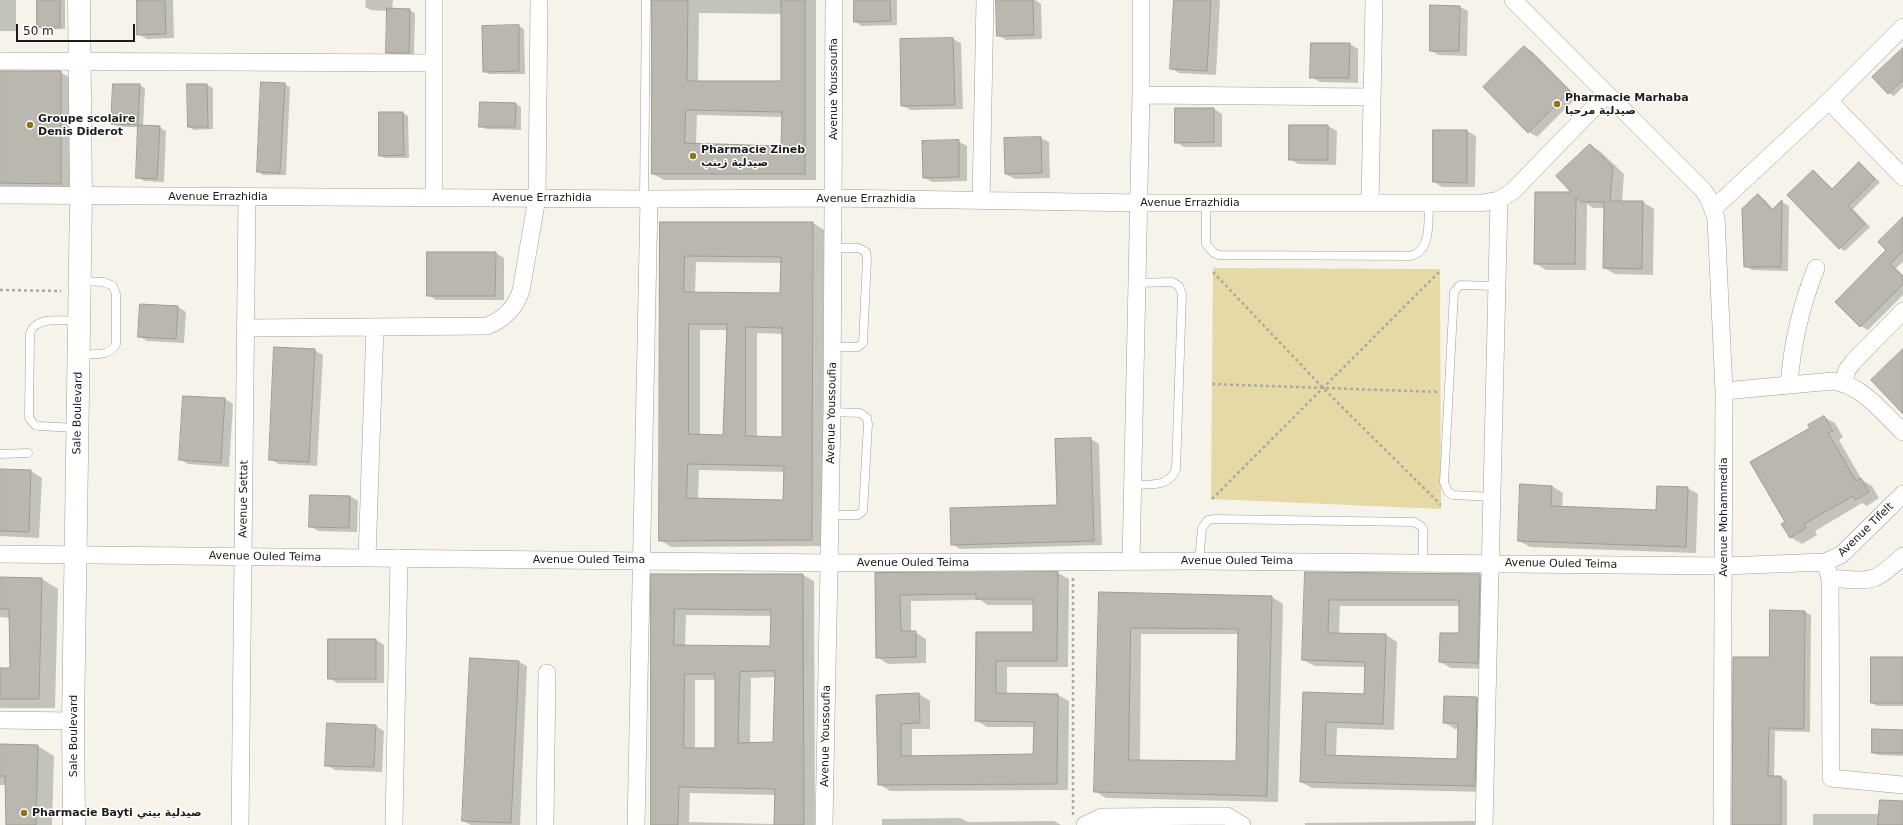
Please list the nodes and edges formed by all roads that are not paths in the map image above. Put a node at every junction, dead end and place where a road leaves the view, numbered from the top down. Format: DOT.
graph roads {
  1 [pos="79,0"];
  2 [pos="434,0"];
  3 [pos="539,0"];
  4 [pos="646,0"];
  5 [pos="834,0"];
  6 [pos="986,0"];
  7 [pos="1141,0"];
  8 [pos="1374,0"];
  9 [pos="1513,0"];
  10 [pos="1903,27"];
  11 [pos="0,61"];
  12 [pos="80,61"];
  13 [pos="434,64"];
  14 [pos="1607,94"];
  15 [pos="1141,95"];
  16 [pos="1372,97"];
  17 [pos="1829,101"];
  18 [pos="1903,177"];
  19 [pos="0,195"];
  20 [pos="81,196"];
  21 [pos="434,197"];
  22 [pos="247,198"];
  23 [pos="537,198"];
  24 [pos="834,198"];
  25 [pos="646,199"];
  26 [pos="982,200"];
  27 [pos="1499,200"];
  28 [pos="1138,203"];
  29 [pos="1206,203"];
  30 [pos="1370,203"];
  31 [pos="1429,203"];
  32 [pos="1713,209"];
  33 [pos="834,248"];
  34 [pos="1816,268"];
  35 [pos="1137,283"];
  36 [pos="80,286"];
  37 [pos="1498,286"];
  38 [pos="1903,311"];
  39 [pos="79,321"];
  40 [pos="375,327"];
  41 [pos="246,328"];
  42 [pos="833,348"];
  43 [pos="79,354"];
  44 [pos="1843,382"];
  45 [pos="1789,385"];
  46 [pos="1724,391"];
  47 [pos="832,412"];
  48 [pos="78,428"];
  49 [pos="1903,432"];
  50 [pos="28,453"];
  51 [pos="0,454"];
  52 [pos="1132,485"];
  53 [pos="1903,494"];
  54 [pos="1492,498"];
  55 [pos="831,515"];
  56 [pos="0,554"];
  57 [pos="76,555"];
  58 [pos="1903,556"];
  59 [pos="243,557"];
  60 [pos="367,558"];
  61 [pos="399,558"];
  62 [pos="642,560"];
  63 [pos="1131,561"];
  64 [pos="1199,561"];
  65 [pos="831,563"];
  66 [pos="1423,563"];
  67 [pos="1490,563"];
  68 [pos="1724,566"];
  69 [pos="1828,570"];
  70 [pos="547,673"];
  71 [pos="0,720"];
  72 [pos="73,721"];
  73 [pos="1903,785"];
  74 [pos="1079,821"];
  75 [pos="74,825"];
  76 [pos="240,825"];
  77 [pos="394,825"];
  78 [pos="545,825"];
  79 [pos="636,825"];
  80 [pos="824,825"];
  81 [pos="1242,825"];
  82 [pos="1484,825"];
  83 [pos="1722,825"];
  1 -- 12 [label="street, Sale Boulevard"];
  2 -- 13 [label="street"];
  3 -- 23 [label="street"];
  4 -- 25 [label="lane"];
  5 -- 24 [label="street, Avenue Youssoufia"];
  6 -- 26 [label="street"];
  7 -- 15 [label="street"];
  8 -- 16 [label="street"];
  9 -- 14 [label="street, Avenue Mohammedia"];
  10 -- 17 [label="street"];
  11 -- 12 [label="street"];
  12 -- 13 [label="street"];
  12 -- 20 [label="street, Sale Boulevard"];
  13 -- 21 [label="street"];
  14 -- 27 [label="street, Avenue Errazhidia"];
  14 -- 32 [label="street, Avenue Mohammedia"];
  15 -- 16 [label="street"];
  15 -- 28 [label="street"];
  16 -- 30 [label="street"];
  17 -- 18 [label="street"];
  17 -- 32 [label="street"];
  19 -- 20 [label="street, Avenue Errazhidia"];
  20 -- 22 [label="street, Avenue Errazhidia"];
  20 -- 36 [label="street, Sale Boulevard"];
  21 -- 22 [label="street, Avenue Errazhidia"];
  21 -- 23 [label="street, Avenue Errazhidia"];
  22 -- 41 [label="street, Avenue Settat"];
  23 -- 25 [label="street, Avenue Errazhidia"];
  23 -- 40 [label="street"];
  24 -- 25 [label="street, Avenue Errazhidia"];
  24 -- 26 [label="street, Avenue Errazhidia"];
  24 -- 33 [label="street, Avenue Youssoufia"];
  25 -- 62 [label="street"];
  26 -- 28 [label="street, Avenue Errazhidia"];
  27 -- 31 [label="street, Avenue Errazhidia"];
  27 -- 37 [label="street"];
  28 -- 29 [label="street, Avenue Errazhidia"];
  28 -- 35 [label="street"];
  29 -- 30 [label="street, Avenue Errazhidia"];
  29 -- 31 [label="lane"];
  30 -- 31 [label="street, Avenue Errazhidia"];
  32 -- 46 [label="street, Avenue Mohammedia"];
  33 -- 42 [label="street, Avenue Youssoufia"];
  33 -- 42 [label="lane"];
  34 -- 45 [label="street"];
  35 -- 52 [label="street"];
  35 -- 52 [label="lane"];
  36 -- 39 [label="street, Sale Boulevard"];
  36 -- 43 [label="lane"];
  37 -- 54 [label="street"];
  37 -- 54 [label="lane"];
  38 -- 44 [label="street"];
  39 -- 43 [label="street, Sale Boulevard"];
  39 -- 48 [label="lane"];
  40 -- 41 [label="street"];
  40 -- 60 [label="street"];
  41 -- 59 [label="street, Avenue Settat"];
  42 -- 47 [label="street, Avenue Youssoufia"];
  43 -- 48 [label="street, Sale Boulevard"];
  44 -- 45 [label="street"];
  44 -- 49 [label="street"];
  45 -- 46 [label="street"];
  46 -- 68 [label="street, Avenue Mohammedia"];
  47 -- 55 [label="street, Avenue Youssoufia"];
  47 -- 55 [label="lane"];
  48 -- 57 [label="street, Sale Boulevard"];
  50 -- 51 [label="lane"];
  52 -- 63 [label="street"];
  53 -- 69 [label="street, Avenue Tifelt"];
  54 -- 67 [label="street"];
  55 -- 65 [label="street, Avenue Youssoufia"];
  56 -- 57 [label="street, Avenue Ouled Teima"];
  57 -- 59 [label="street, Avenue Ouled Teima"];
  57 -- 72 [label="street, Sale Boulevard"];
  58 -- 69 [label="street, Avenue Ouled Teima"];
  59 -- 60 [label="street, Avenue Ouled Teima"];
  59 -- 76 [label="street, Avenue Settat"];
  60 -- 61 [label="street, Avenue Ouled Teima"];
  61 -- 62 [label="street, Avenue Ouled Teima"];
  61 -- 77 [label="street"];
  62 -- 65 [label="street, Avenue Ouled Teima"];
  62 -- 79 [label="street"];
  63 -- 64 [label="street, Avenue Ouled Teima"];
  63 -- 65 [label="street, Avenue Ouled Teima"];
  64 -- 66 [label="street, Avenue Ouled Teima"];
  64 -- 66 [label="lane"];
  65 -- 80 [label="street, Avenue Youssoufia"];
  66 -- 67 [label="street, Avenue Ouled Teima"];
  67 -- 68 [label="street, Avenue Ouled Teima"];
  67 -- 82 [label="street"];
  68 -- 69 [label="street, Avenue Ouled Teima"];
  68 -- 83 [label="street, Avenue Mohammedia"];
  69 -- 73 [label="street"];
  70 -- 78 [label="street"];
  71 -- 72 [label="street"];
  72 -- 75 [label="street, Sale Boulevard"];
  74 -- 81 [label="street"];
}
